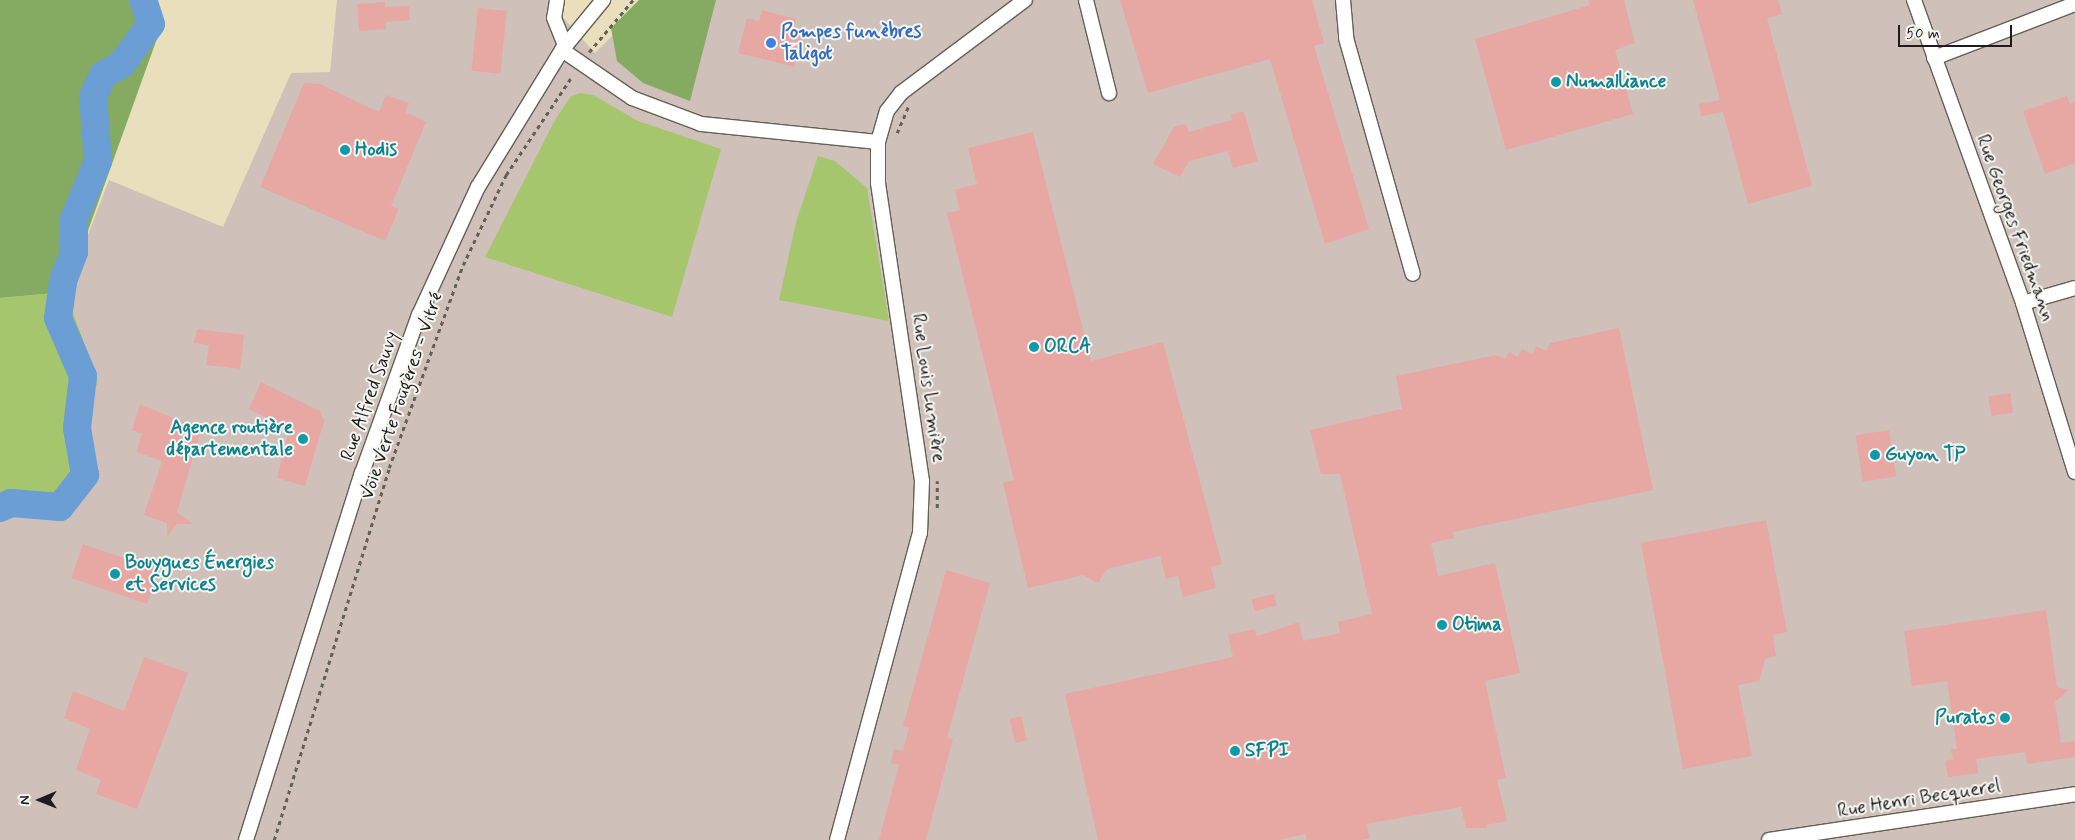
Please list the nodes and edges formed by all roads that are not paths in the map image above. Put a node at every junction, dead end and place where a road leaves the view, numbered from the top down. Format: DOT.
graph roads {
  1 [pos="557,0"];
  2 [pos="603,0"];
  3 [pos="1026,0"];
  4 [pos="1086,0"];
  5 [pos="1343,0"];
  6 [pos="1914,0"];
  7 [pos="2075,4"];
  8 [pos="563,47"];
  9 [pos="1934,58"];
  10 [pos="1110,93"];
  11 [pos="878,142"];
  12 [pos="1413,274"];
  13 [pos="2075,288"];
  14 [pos="2023,303"];
  15 [pos="2075,472"];
  16 [pos="2075,794"];
  17 [pos="246,840"];
  18 [pos="837,840"];
  19 [pos="1769,840"];
  1 -- 8 [label="street"];
  2 -- 8 [label="street, Rue Alfred Sauvy"];
  3 -- 11 [label="street, Rue Louis Lumière"];
  4 -- 10 [label="street"];
  5 -- 12 [label="street"];
  6 -- 9 [label="street, Rue Georges Friedmann"];
  7 -- 9 [label="street"];
  8 -- 11 [label="street"];
  8 -- 17 [label="street, Rue Alfred Sauvy"];
  9 -- 14 [label="street, Rue Georges Friedmann"];
  11 -- 18 [label="street, Rue Louis Lumière"];
  13 -- 14 [label="street"];
  14 -- 15 [label="street, Rue Georges Friedmann"];
  16 -- 19 [label="street, Rue Henri Becquerel"];
}
